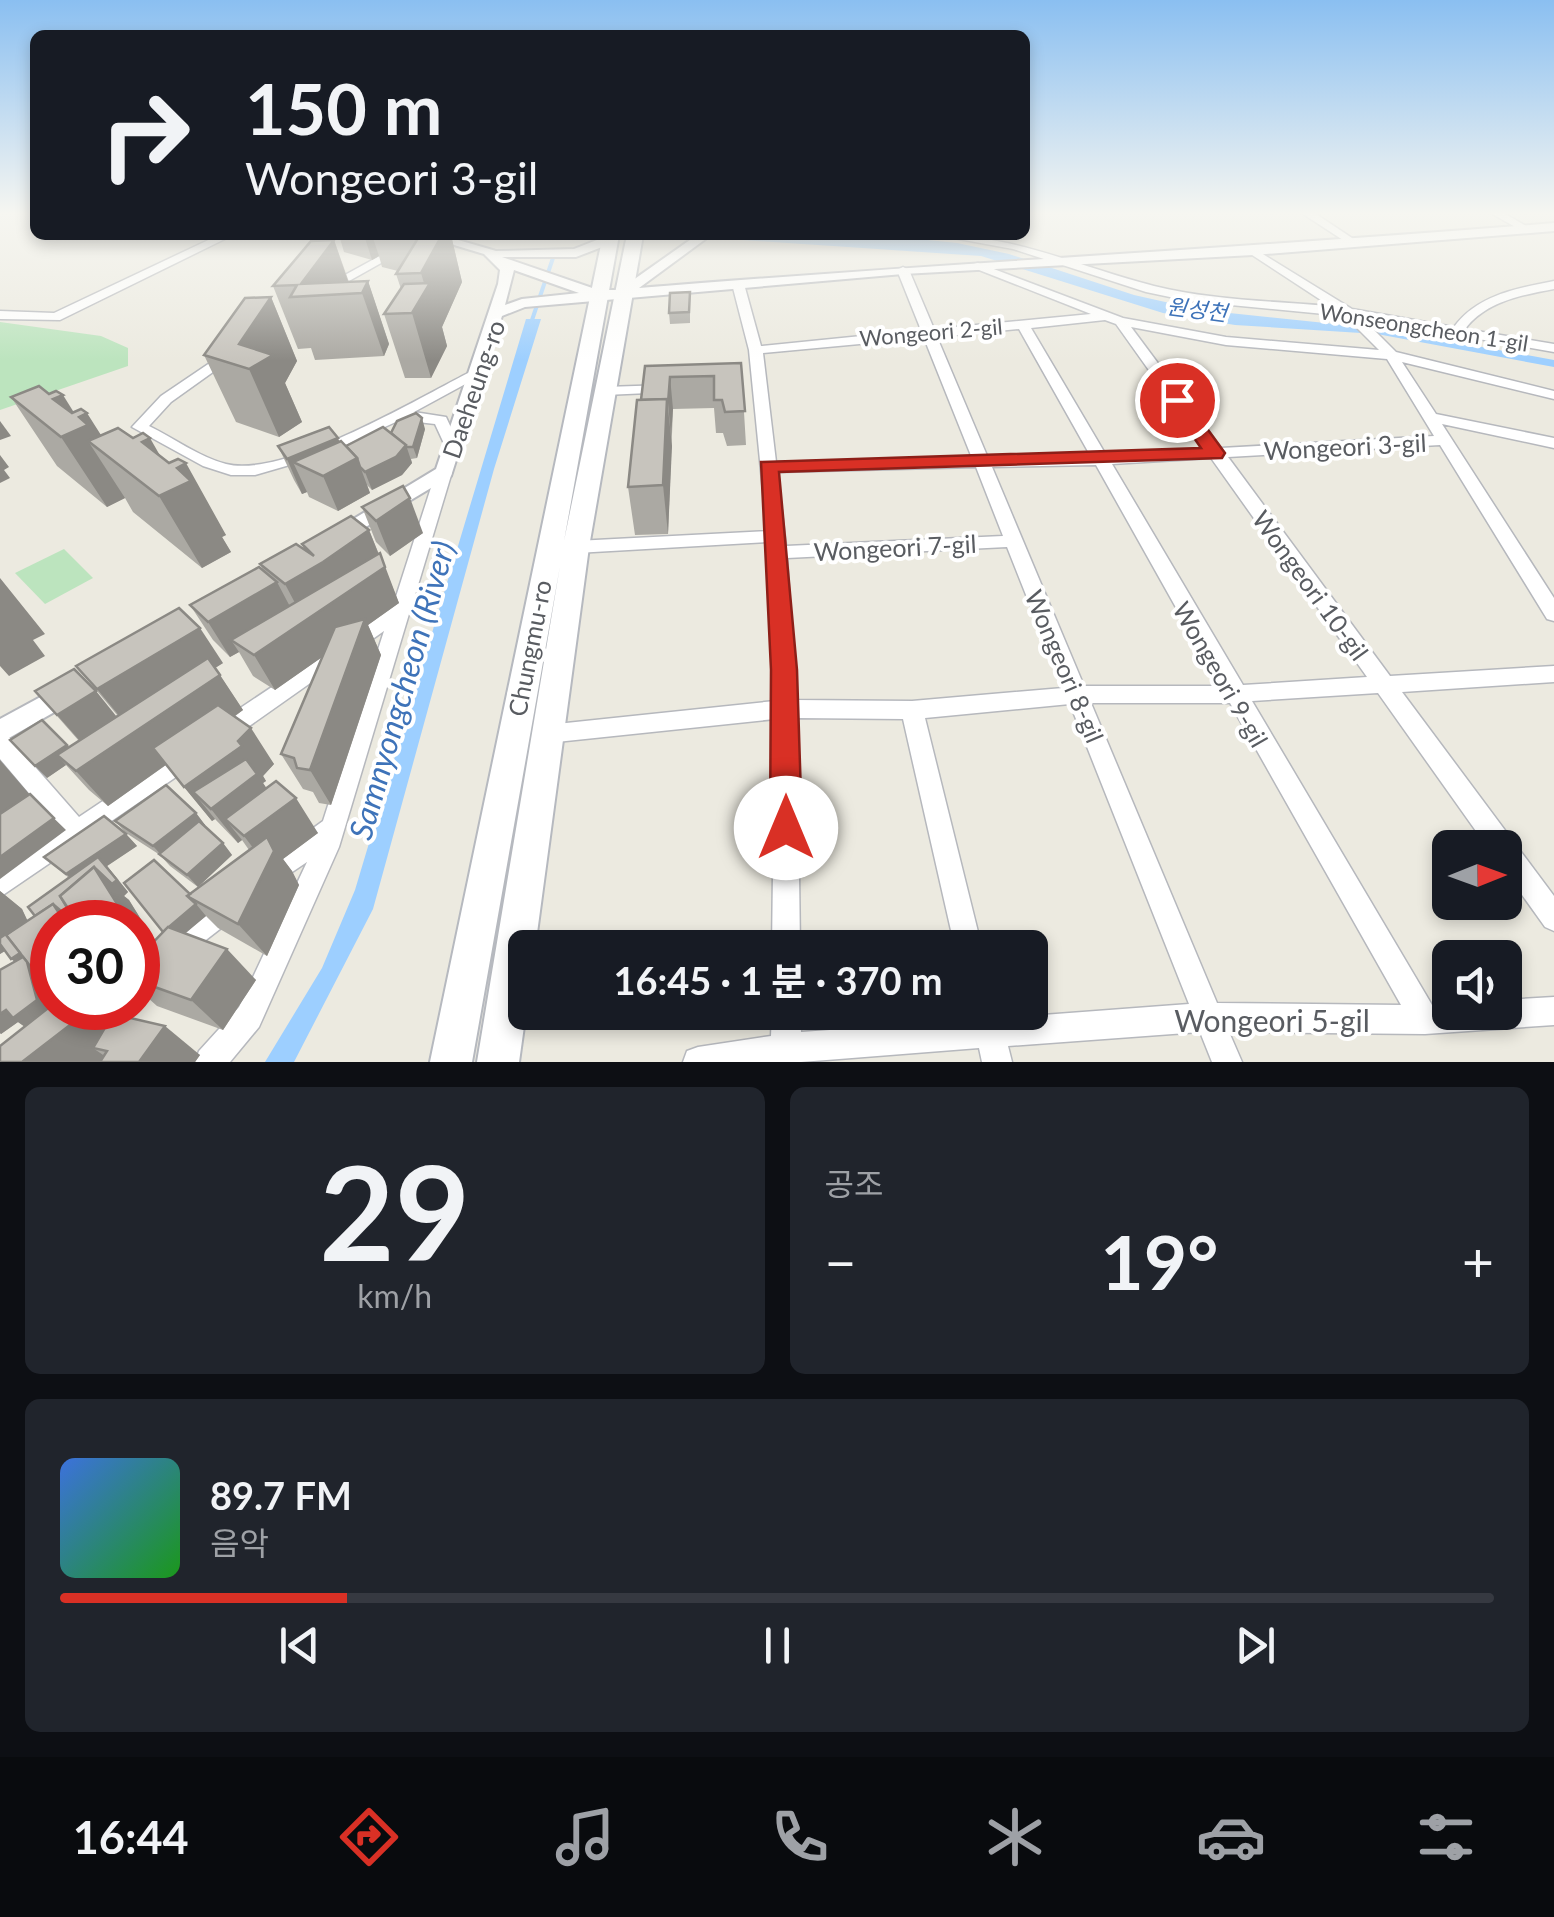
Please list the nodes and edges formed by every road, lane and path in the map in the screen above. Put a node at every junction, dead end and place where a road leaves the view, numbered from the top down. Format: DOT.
graph roads {
  1 [pos="172,262"];
  2 [pos="377,262"];
  3 [pos="499,262"];
  4 [pos="518,262"];
  5 [pos="532,262"];
  6 [pos="603,262"];
  7 [pos="616,262"];
  8 [pos="667,262"];
  9 [pos="1023,262"];
  10 [pos="1065,262"];
  11 [pos="1269,262"];
  12 [pos="525,263"];
  13 [pos="981,265"];
  14 [pos="903,270"];
  15 [pos="652,272"];
  16 [pos="738,284"];
  17 [pos="1554,285"];
  18 [pos="669,290"];
  19 [pos="590,299"];
  20 [pos="306,300"];
  21 [pos="0,314"];
  22 [pos="495,314"];
  23 [pos="1354,317"];
  24 [pos="1113,319"];
  25 [pos="1023,325"];
  26 [pos="929,330"];
  27 [pos="1458,331"];
  28 [pos="246,342"];
  29 [pos="1554,348"];
  30 [pos="756,350"];
  31 [pos="1387,352"];
  32 [pos="475,376"];
  33 [pos="681,389"];
  34 [pos="605,391"];
  35 [pos="1554,395"];
  36 [pos="394,415"];
  37 [pos="1429,417"];
  38 [pos="1442,440"];
  39 [pos="1554,443"];
  40 [pos="452,447"];
  41 [pos="1215,453"];
  42 [pos="1098,460"];
  43 [pos="984,462"];
  44 [pos="768,466"];
  45 [pos="444,472"];
  46 [pos="1012,541"];
  47 [pos="324,542"];
  48 [pos="777,544"];
  49 [pos="576,547"];
  50 [pos="404,608"];
  51 [pos="1554,614"];
  52 [pos="1554,674"];
  53 [pos="86,682"];
  54 [pos="1382,682"];
  55 [pos="1233,694"];
  56 [pos="1078,695"];
  57 [pos="786,709"];
  58 [pos="912,710"];
  59 [pos="0,732"];
  60 [pos="547,734"];
  61 [pos="0,743"];
  62 [pos="334,828"];
  63 [pos="1490,830"];
  64 [pos="77,832"];
  65 [pos="1522,874"];
  66 [pos="0,885"];
  67 [pos="1554,918"];
  68 [pos="786,930"];
  69 [pos="966,930"];
  70 [pos="160,958"];
  71 [pos="1554,1011"];
  72 [pos="1206,1017"];
  73 [pos="1425,1020"];
  74 [pos="1048,1021"];
  75 [pos="938,1030"];
  76 [pos="989,1030"];
  77 [pos="786,1055"];
  78 [pos="448,1059"];
  79 [pos="210,1062"];
  80 [pos="498,1062"];
  81 [pos="698,1062"];
  82 [pos="997,1062"];
  83 [pos="1227,1062"];
  1 -- 21 [label="street"];
  2 -- 20 [label="street"];
  3 -- 22 [label="street"];
  4 -- 12 [label="street"];
  5 -- 12 [label="street"];
  6 -- 19 [label="main road, Chungmu-ro"];
  7 -- 19 [label="main road, Chungmu-ro"];
  8 -- 15 [label="street"];
  9 -- 13 [label="street"];
  10 -- 23 [label="street, Wonseongcheon 1-gil"];
  11 -- 23 [label="street"];
  12 -- 19 [label="street"];
  13 -- 14 [label="street"];
  13 -- 24 [label="street"];
  14 -- 16 [label="street"];
  14 -- 26 [label="street, Wongeori 8-gil"];
  15 -- 18 [label="street"];
  15 -- 19 [label="street"];
  16 -- 18 [label="street"];
  16 -- 30 [label="street, Wongeori 7-gil"];
  17 -- 27 [label="street"];
  18 -- 19 [label="street"];
  19 -- 22 [label="street, Daeheung-ro"];
  19 -- 34 [label="main road, Chungmu-ro"];
  19 -- 78 [label="main road, Chungmu-ro"];
  22 -- 32 [label="street, Daeheung-ro"];
  23 -- 27 [label="street, Wonseongcheon 1-gil"];
  23 -- 31 [label="street"];
  24 -- 25 [label="street, Wongeori 2-gil"];
  24 -- 31 [label="street"];
  24 -- 41 [label="street, Wongeori 10-gil"];
  25 -- 26 [label="street, Wongeori 2-gil"];
  25 -- 42 [label="street, Wongeori 9-gil"];
  26 -- 30 [label="street, Wongeori 2-gil"];
  26 -- 43 [label="street, Wongeori 8-gil"];
  27 -- 29 [label="street, Wonseongcheon 1-gil"];
  28 -- 36 [label="street"];
  30 -- 44 [label="street, Wongeori 7-gil"];
  31 -- 35 [label="street"];
  31 -- 37 [label="street"];
  32 -- 36 [label="street"];
  32 -- 40 [label="street, Daeheung-ro"];
  33 -- 34 [label="street"];
  34 -- 49 [label="main road, Chungmu-ro"];
  36 -- 40 [label="street"];
  37 -- 38 [label="street"];
  37 -- 39 [label="street"];
  38 -- 41 [label="street, Wongeori 3-gil"];
  38 -- 51 [label="street"];
  40 -- 45 [label="street, Daeheung-ro"];
  41 -- 42 [label="street, Wongeori 3-gil"];
  41 -- 54 [label="street, Wongeori 10-gil"];
  42 -- 43 [label="street, Wongeori 3-gil"];
  42 -- 55 [label="street, Wongeori 9-gil"];
  43 -- 44 [label="street, Wongeori 3-gil"];
  43 -- 46 [label="street, Wongeori 8-gil"];
  44 -- 48 [label="street, Wongeori 7-gil"];
  45 -- 47 [label="street, Daeheung-ro"];
  45 -- 50 [label="street"];
  46 -- 48 [label="street, Wongeori 7-gil"];
  46 -- 56 [label="street, Wongeori 8-gil"];
  48 -- 49 [label="street"];
  48 -- 57 [label="street, Wongeori 7-gil"];
  49 -- 60 [label="main road, Chungmu-ro"];
  50 -- 62 [label="street"];
  50 -- 64 [label="street"];
  52 -- 54 [label="street"];
  53 -- 59 [label="street"];
  54 -- 55 [label="street"];
  54 -- 63 [label="street, Wongeori 10-gil"];
  55 -- 56 [label="street"];
  55 -- 73 [label="street, Wongeori 9-gil"];
  56 -- 58 [label="street"];
  56 -- 72 [label="street, Wongeori 8-gil"];
  57 -- 58 [label="street"];
  57 -- 60 [label="street"];
  57 -- 68 [label="street, Wongeori 7-gil"];
  58 -- 69 [label="street"];
  60 -- 80 [label="main road, Chungmu-ro"];
  61 -- 64 [label="street"];
  62 -- 70 [label="street"];
  62 -- 79 [label="street"];
  64 -- 66 [label="street"];
  65 -- 67 [label="street, Wongeori 10-gil"];
  71 -- 73 [label="street, Wongeori 5-gil"];
  72 -- 73 [label="street, Wongeori 5-gil"];
  72 -- 74 [label="street, Wongeori 5-gil"];
  72 -- 83 [label="street, Wongeori 8-gil"];
  75 -- 77 [label="street, Wongeori 5-gil"];
  76 -- 82 [label="street"];
  77 -- 81 [label="street, Wongeori 5-gil"];
}
